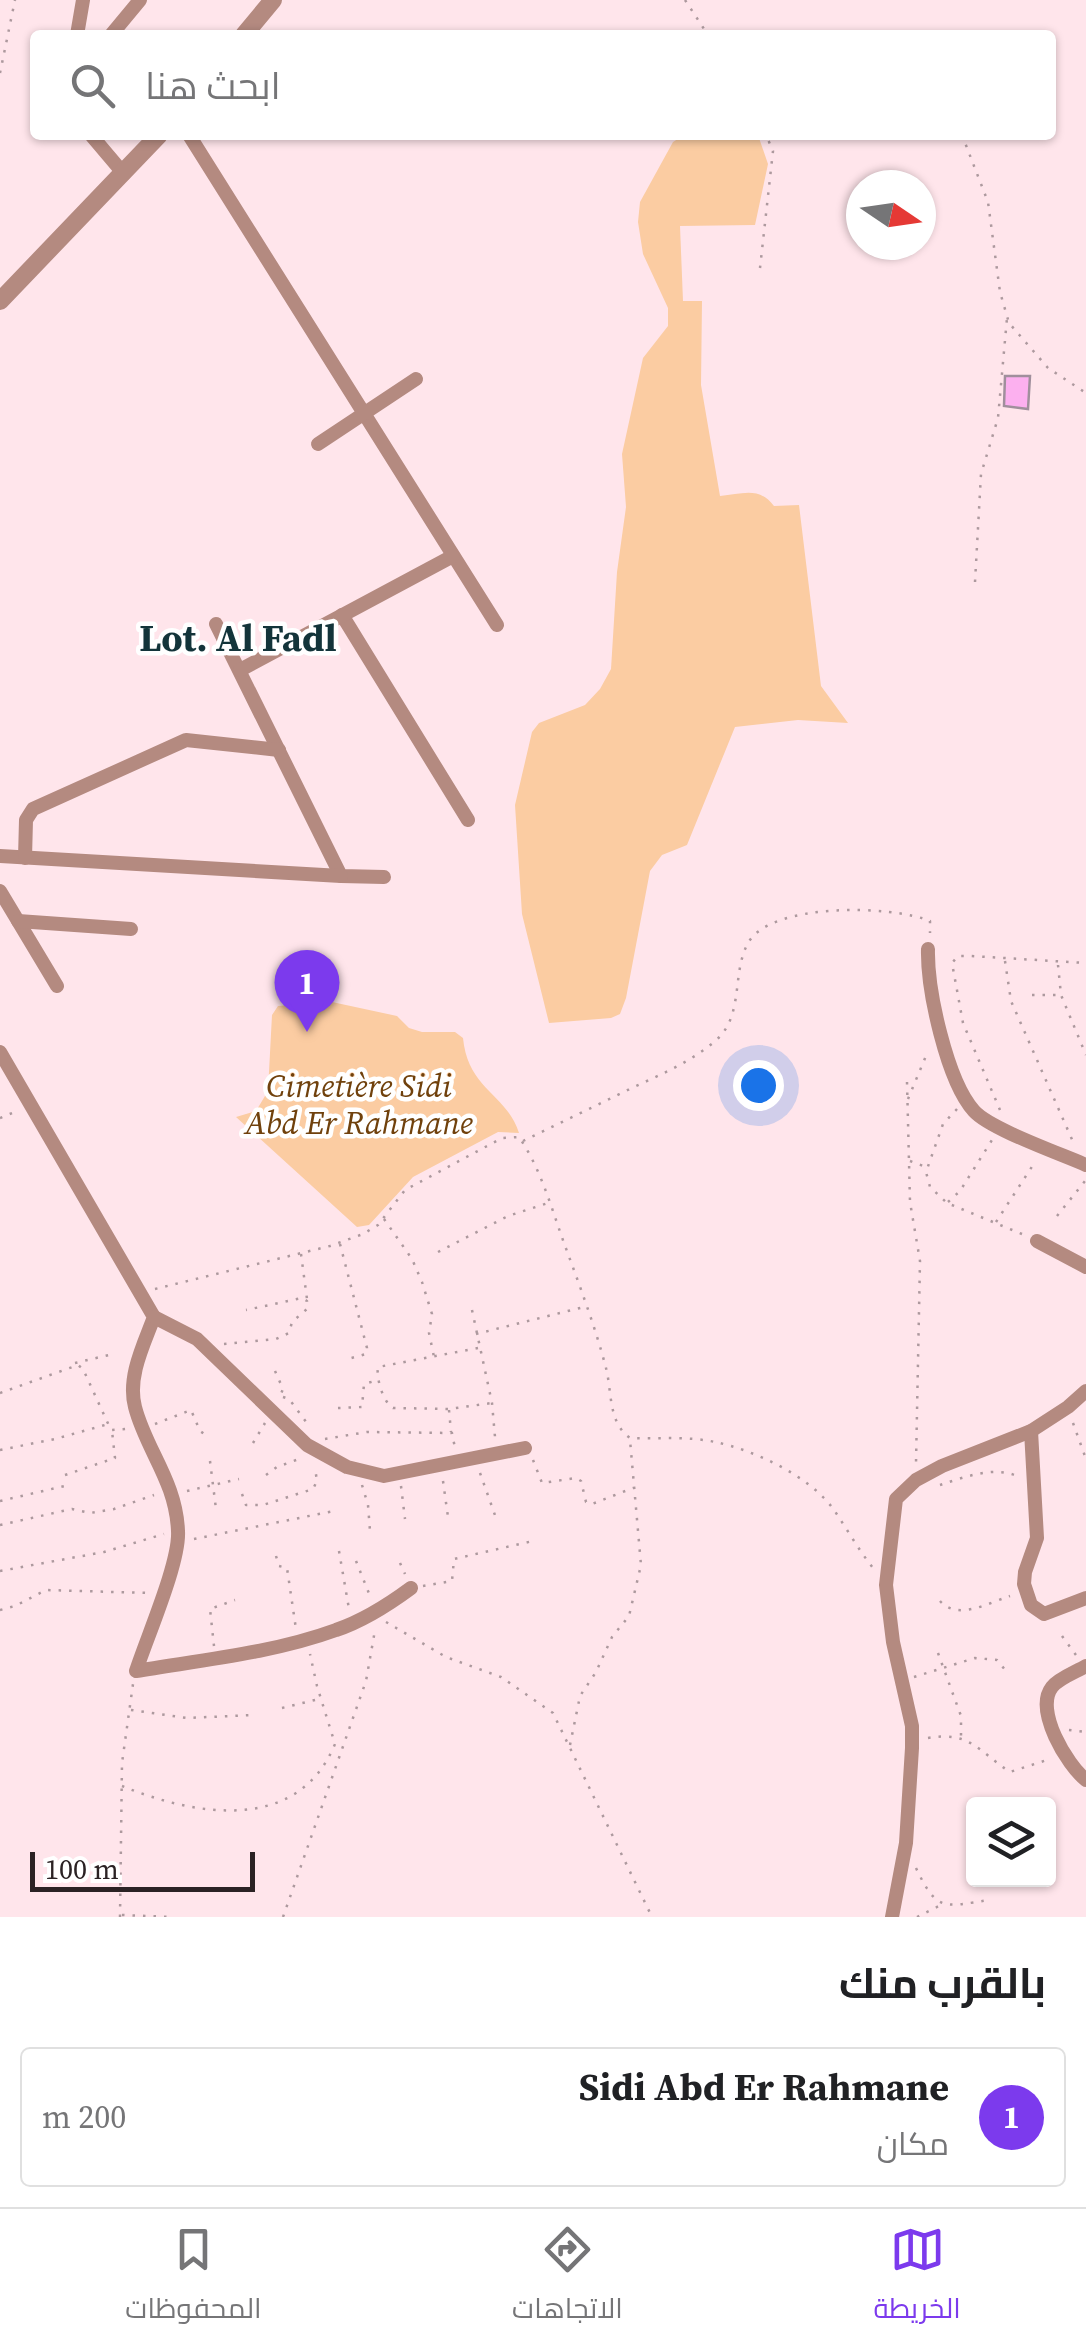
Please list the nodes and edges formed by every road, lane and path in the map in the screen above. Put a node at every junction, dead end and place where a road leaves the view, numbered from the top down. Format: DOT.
graph roads {
  1 [pos="15,0"];
  2 [pos="84,0"];
  3 [pos="140,0"];
  4 [pos="273,0"];
  5 [pos="685,0"];
  6 [pos="78,30"];
  7 [pos="115,30"];
  8 [pos="248,30"];
  9 [pos="705,30"];
  10 [pos="0,68"];
  11 [pos="95,140"];
  12 [pos="155,140"];
  13 [pos="192,140"];
  14 [pos="768,140"];
  15 [pos="964,140"];
  16 [pos="124,174"];
  17 [pos="760,268"];
  18 [pos="0,301"];
  19 [pos="1007,316"];
  20 [pos="416,379"];
  21 [pos="1086,393"];
  22 [pos="362,413"];
  23 [pos="318,444"];
  24 [pos="453,556"];
  25 [pos="976,582"];
  26 [pos="342,615"];
  27 [pos="216,624"];
  28 [pos="497,626"];
  29 [pos="240,670"];
  30 [pos="280,750"];
  31 [pos="468,820"];
  32 [pos="0,856"];
  33 [pos="24,858"];
  34 [pos="340,876"];
  35 [pos="384,877"];
  36 [pos="0,891"];
  37 [pos="18,921"];
  38 [pos="131,929"];
  39 [pos="928,950"];
  40 [pos="1004,959"];
  41 [pos="1058,963"];
  42 [pos="1086,964"];
  43 [pos="57,986"];
  44 [pos="1032,995"];
  45 [pos="1061,995"];
  46 [pos="940,1033"];
  47 [pos="0,1052"];
  48 [pos="1086,1055"];
  49 [pos="906,1082"];
  50 [pos="966,1098"];
  51 [pos="907,1101"];
  52 [pos="31,1106"];
  53 [pos="0,1118"];
  54 [pos="1004,1128"];
  55 [pos="522,1142"];
  56 [pos="1045,1147"];
  57 [pos="909,1161"];
  58 [pos="1085,1164"];
  59 [pos="927,1168"];
  60 [pos="1086,1180"];
  61 [pos="549,1202"];
  62 [pos="947,1203"];
  63 [pos="1057,1216"];
  64 [pos="383,1218"];
  65 [pos="995,1223"];
  66 [pos="1037,1241"];
  67 [pos="340,1242"];
  68 [pos="438,1252"];
  69 [pos="301,1254"];
  70 [pos="1086,1267"];
  71 [pos="140,1292"];
  72 [pos="308,1300"];
  73 [pos="586,1307"];
  74 [pos="246,1310"];
  75 [pos="472,1310"];
  76 [pos="154,1317"];
  77 [pos="476,1334"];
  78 [pos="478,1348"];
  79 [pos="209,1349"];
  80 [pos="113,1354"];
  81 [pos="434,1357"];
  82 [pos="344,1360"];
  83 [pos="69,1366"];
  84 [pos="275,1371"];
  85 [pos="379,1380"];
  86 [pos="1086,1391"];
  87 [pos="0,1393"];
  88 [pos="282,1396"];
  89 [pos="260,1401"];
  90 [pos="492,1402"];
  91 [pos="1068,1407"];
  92 [pos="338,1408"];
  93 [pos="449,1409"];
  94 [pos="272,1415"];
  95 [pos="108,1424"];
  96 [pos="308,1424"];
  97 [pos="143,1426"];
  98 [pos="111,1430"];
  99 [pos="1031,1431"];
  100 [pos="452,1434"];
  101 [pos="207,1436"];
  102 [pos="630,1438"];
  103 [pos="253,1442"];
  104 [pos="307,1445"];
  105 [pos="524,1448"];
  106 [pos="0,1450"];
  107 [pos="497,1454"];
  108 [pos="480,1457"];
  109 [pos="1086,1460"];
  110 [pos="210,1461"];
  111 [pos="458,1462"];
  112 [pos="441,1465"];
  113 [pos="357,1470"];
  114 [pos="399,1474"];
  115 [pos="66,1475"];
  116 [pos="266,1476"];
  117 [pos="239,1479"];
  118 [pos="914,1481"];
  119 [pos="215,1484"];
  120 [pos="1034,1484"];
  121 [pos="69,1485"];
  122 [pos="636,1487"];
  123 [pos="171,1492"];
  124 [pos="242,1494"];
  125 [pos="0,1501"];
  126 [pos="216,1509"];
  127 [pos="334,1511"];
  128 [pos="448,1517"];
  129 [pos="404,1518"];
  130 [pos="496,1518"];
  131 [pos="0,1525"];
  132 [pos="370,1531"];
  133 [pos="178,1536"];
  134 [pos="533,1540"];
  135 [pos="338,1551"];
  136 [pos="276,1556"];
  137 [pos="356,1561"];
  138 [pos="0,1570"];
  139 [pos="886,1585"];
  140 [pos="412,1588"];
  141 [pos="1026,1590"];
  142 [pos="162,1594"];
  143 [pos="1086,1598"];
  144 [pos="235,1600"];
  145 [pos="940,1601"];
  146 [pos="0,1610"];
  147 [pos="374,1612"];
  148 [pos="351,1624"];
  149 [pos="1062,1636"];
  150 [pos="302,1639"];
  151 [pos="938,1653"];
  152 [pos="216,1657"];
  153 [pos="942,1668"];
  154 [pos="1083,1668"];
  155 [pos="136,1671"];
  156 [pos="1006,1671"];
  157 [pos="903,1680"];
  158 [pos="320,1698"];
  159 [pos="282,1708"];
  160 [pos="129,1710"];
  161 [pos="253,1716"];
  162 [pos="960,1737"];
  163 [pos="912,1740"];
  164 [pos="570,1747"];
  165 [pos="1064,1754"];
  166 [pos="1086,1780"];
  167 [pos="122,1786"];
  168 [pos="906,1843"];
  169 [pos="989,1900"];
  170 [pos="942,1904"];
  171 [pos="932,1910"];
  172 [pos="120,1916"];
  173 [pos="173,1917"];
  174 [pos="283,1917"];
  175 [pos="652,1917"];
  176 [pos="892,1917"];
  177 [pos="917,1917"];
  178 [pos="934,1917"];
  1 -- 10 [label="path"];
  2 -- 6 [label="street"];
  3 -- 7 [label="street"];
  4 -- 8 [label="street"];
  5 -- 9 [label="path"];
  11 -- 16 [label="street"];
  12 -- 16 [label="street"];
  13 -- 22 [label="street"];
  14 -- 17 [label="path"];
  15 -- 19 [label="path"];
  16 -- 18 [label="street"];
  19 -- 21 [label="path"];
  19 -- 25 [label="path"];
  20 -- 22 [label="street"];
  22 -- 23 [label="street"];
  22 -- 24 [label="street"];
  24 -- 26 [label="street"];
  24 -- 28 [label="street"];
  26 -- 29 [label="street"];
  26 -- 31 [label="street"];
  27 -- 29 [label="street"];
  29 -- 30 [label="street"];
  30 -- 33 [label="street"];
  30 -- 34 [label="street"];
  32 -- 33 [label="street"];
  33 -- 34 [label="street"];
  34 -- 35 [label="street"];
  36 -- 37 [label="street"];
  37 -- 38 [label="street"];
  37 -- 43 [label="street"];
  39 -- 46 [label="street"];
  39 -- 55 [label="path"];
  40 -- 41 [label="path"];
  40 -- 54 [label="path"];
  40 -- 58 [label="path"];
  41 -- 42 [label="path"];
  41 -- 45 [label="path"];
  44 -- 45 [label="path"];
  45 -- 48 [label="path"];
  46 -- 50 [label="street"];
  46 -- 51 [label="path"];
  47 -- 52 [label="street"];
  49 -- 51 [label="path"];
  50 -- 54 [label="street"];
  50 -- 59 [label="path"];
  51 -- 57 [label="path"];
  52 -- 53 [label="path"];
  52 -- 71 [label="street"];
  54 -- 56 [label="street"];
  54 -- 62 [label="path"];
  55 -- 61 [label="path"];
  55 -- 64 [label="path"];
  56 -- 58 [label="street"];
  56 -- 65 [label="path"];
  57 -- 59 [label="path"];
  57 -- 118 [label="path"];
  59 -- 62 [label="path"];
  60 -- 63 [label="path"];
  61 -- 68 [label="path"];
  61 -- 73 [label="path"];
  62 -- 65 [label="path"];
  64 -- 67 [label="path"];
  64 -- 81 [label="path"];
  65 -- 66 [label="path"];
  66 -- 70 [label="street"];
  67 -- 69 [label="path"];
  67 -- 82 [label="path"];
  69 -- 71 [label="path"];
  69 -- 72 [label="path"];
  71 -- 76 [label="street"];
  72 -- 74 [label="path"];
  72 -- 79 [label="path"];
  73 -- 77 [label="path"];
  73 -- 102 [label="path"];
  75 -- 77 [label="path"];
  76 -- 79 [label="street"];
  76 -- 97 [label="street"];
  77 -- 78 [label="path"];
  78 -- 81 [label="path"];
  78 -- 90 [label="path"];
  79 -- 89 [label="street"];
  80 -- 83 [label="path"];
  81 -- 85 [label="path"];
  83 -- 87 [label="path"];
  83 -- 95 [label="path"];
  84 -- 88 [label="path"];
  85 -- 92 [label="path"];
  85 -- 93 [label="path"];
  86 -- 91 [label="street"];
  88 -- 89 [label="path"];
  88 -- 96 [label="path"];
  89 -- 94 [label="street"];
  90 -- 93 [label="path"];
  90 -- 107 [label="path"];
  91 -- 99 [label="street"];
  91 -- 109 [label="path"];
  93 -- 100 [label="path"];
  94 -- 103 [label="path"];
  94 -- 104 [label="street"];
  95 -- 98 [label="path"];
  95 -- 106 [label="path"];
  97 -- 98 [label="path"];
  97 -- 101 [label="path"];
  97 -- 123 [label="street"];
  98 -- 115 [label="path"];
  99 -- 118 [label="street"];
  99 -- 120 [label="street"];
  100 -- 104 [label="path"];
  100 -- 111 [label="path"];
  102 -- 122 [label="path"];
  102 -- 139 [label="path"];
  104 -- 113 [label="street"];
  104 -- 116 [label="path"];
  104 -- 124 [label="path"];
  105 -- 107 [label="street"];
  105 -- 122 [label="path"];
  107 -- 108 [label="street"];
  108 -- 111 [label="street"];
  108 -- 130 [label="path"];
  110 -- 119 [label="path"];
  111 -- 112 [label="street"];
  112 -- 114 [label="street"];
  112 -- 128 [label="path"];
  113 -- 114 [label="street"];
  113 -- 132 [label="path"];
  114 -- 129 [label="path"];
  117 -- 119 [label="path"];
  118 -- 120 [label="path"];
  118 -- 139 [label="street"];
  119 -- 123 [label="path"];
  119 -- 126 [label="path"];
  120 -- 141 [label="street"];
  121 -- 125 [label="path"];
  122 -- 164 [label="path"];
  123 -- 131 [label="path"];
  123 -- 133 [label="street"];
  127 -- 133 [label="path"];
  133 -- 138 [label="path"];
  133 -- 142 [label="street"];
  134 -- 140 [label="path"];
  135 -- 148 [label="path"];
  136 -- 150 [label="path"];
  137 -- 147 [label="path"];
  139 -- 157 [label="street"];
  140 -- 147 [label="street"];
  141 -- 143 [label="street"];
  141 -- 145 [label="path"];
  142 -- 146 [label="path"];
  142 -- 155 [label="street"];
  144 -- 152 [label="path"];
  147 -- 148 [label="street"];
  147 -- 164 [label="path"];
  147 -- 174 [label="path"];
  148 -- 150 [label="street"];
  149 -- 154 [label="path"];
  150 -- 152 [label="street"];
  150 -- 158 [label="path"];
  151 -- 153 [label="path"];
  152 -- 155 [label="street"];
  153 -- 156 [label="path"];
  153 -- 157 [label="path"];
  153 -- 162 [label="path"];
  154 -- 165 [label="street"];
  155 -- 160 [label="path"];
  157 -- 163 [label="street"];
  158 -- 159 [label="path"];
  158 -- 167 [label="path"];
  160 -- 161 [label="path"];
  160 -- 167 [label="path"];
  162 -- 163 [label="path"];
  162 -- 165 [label="path"];
  163 -- 168 [label="street"];
  164 -- 175 [label="path"];
  165 -- 166 [label="street"];
  167 -- 172 [label="path"];
  168 -- 170 [label="path"];
  168 -- 176 [label="street"];
  169 -- 170 [label="path"];
  170 -- 171 [label="path"];
  171 -- 177 [label="path"];
  171 -- 178 [label="path"];
  172 -- 173 [label="path"];
}
